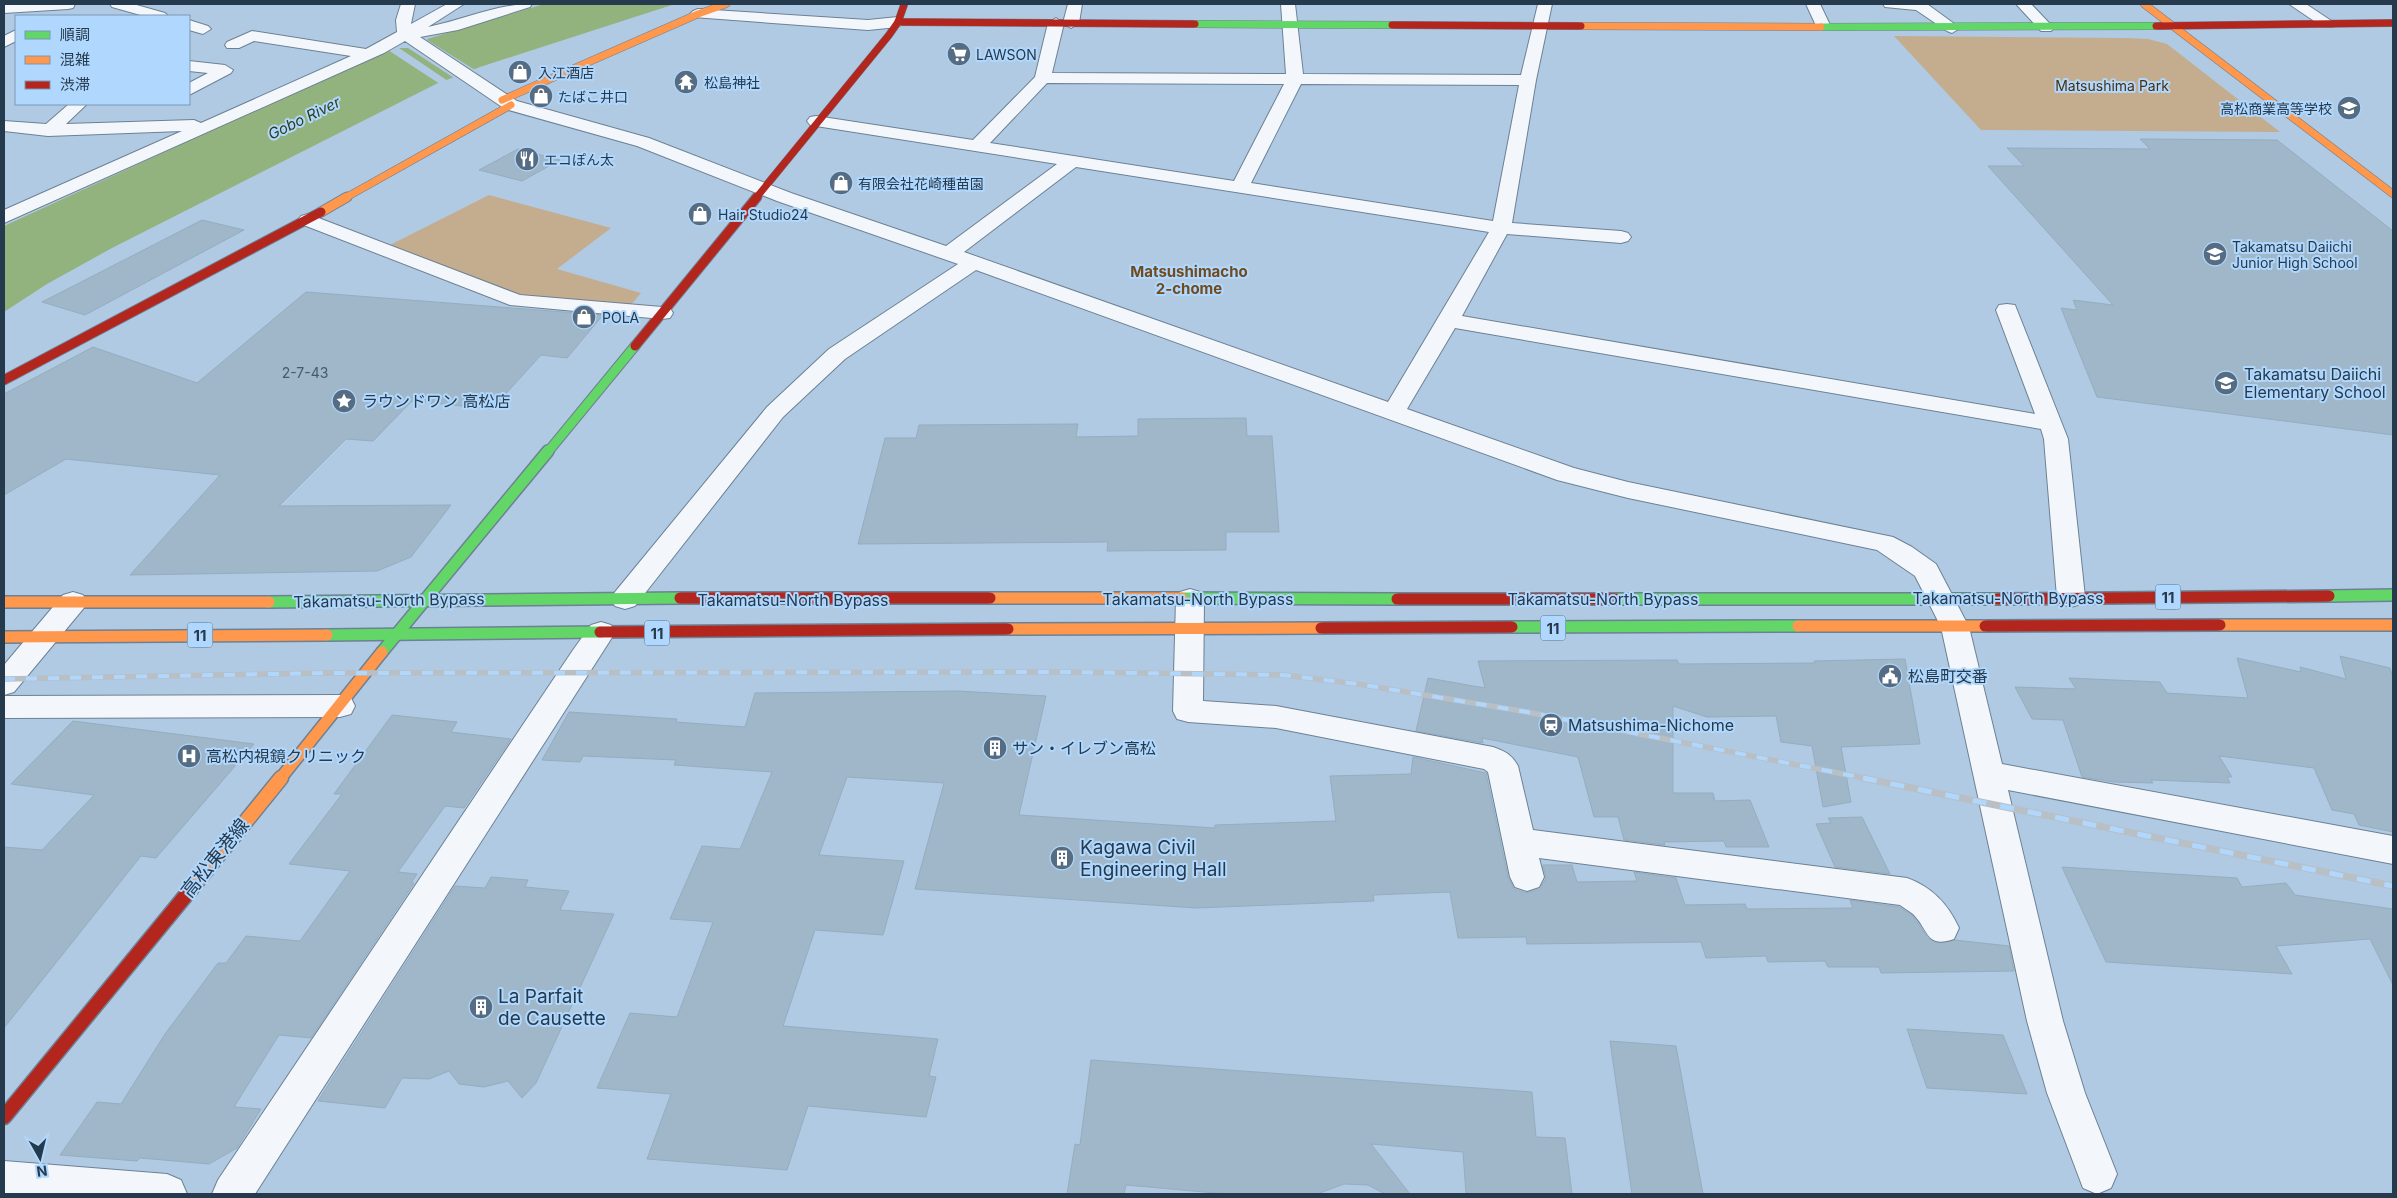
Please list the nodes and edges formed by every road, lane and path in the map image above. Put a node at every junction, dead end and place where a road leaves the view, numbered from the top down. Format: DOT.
graph roads {
  1 [pos="117,4"];
  2 [pos="408,4"];
  3 [pos="457,4"];
  4 [pos="525,4"];
  5 [pos="726,4"];
  6 [pos="904,4"];
  7 [pos="1075,4"];
  8 [pos="1288,4"];
  9 [pos="1545,4"];
  10 [pos="1812,4"];
  11 [pos="1890,4"];
  12 [pos="2023,4"];
  13 [pos="2144,4"];
  14 [pos="2296,4"];
  15 [pos="70,5"];
  16 [pos="4,9"];
  17 [pos="698,14"];
  18 [pos="51,15"];
  19 [pos="156,15"];
  20 [pos="898,22"];
  21 [pos="1063,23"];
  22 [pos="2393,23"];
  23 [pos="1290,24"];
  24 [pos="2328,24"];
  25 [pos="1539,26"];
  26 [pos="1823,27"];
  27 [pos="2174,27"];
  28 [pos="1952,28"];
  29 [pos="2046,28"];
  30 [pos="15,36"];
  31 [pos="409,38"];
  32 [pos="4,42"];
  33 [pos="233,45"];
  34 [pos="366,54"];
  35 [pos="190,66"];
  36 [pos="1043,78"];
  37 [pos="1295,79"];
  38 [pos="1528,80"];
  39 [pos="190,89"];
  40 [pos="190,99"];
  41 [pos="506,102"];
  42 [pos="78,105"];
  43 [pos="240,110"];
  44 [pos="816,121"];
  45 [pos="210,124"];
  46 [pos="4,126"];
  47 [pos="48,131"];
  48 [pos="977,146"];
  49 [pos="1073,161"];
  50 [pos="1240,187"];
  51 [pos="762,189"];
  52 [pos="2393,194"];
  53 [pos="4,217"];
  54 [pos="308,220"];
  55 [pos="1501,228"];
  56 [pos="1621,238"];
  57 [pos="949,254"];
  58 [pos="974,262"];
  59 [pos="2008,310"];
  60 [pos="662,313"];
  61 [pos="1449,320"];
  62 [pos="4,380"];
  63 [pos="1394,413"];
  64 [pos="2051,424"];
  65 [pos="2393,595"];
  66 [pos="2071,597"];
  67 [pos="426,599"];
  68 [pos="625,599"];
  69 [pos="4,602"];
  70 [pos="72,602"];
  71 [pos="1948,613"];
  72 [pos="1189,614"];
  73 [pos="2390,629"];
  74 [pos="601,632"];
  75 [pos="397,633"];
  76 [pos="4,637"];
  77 [pos="42,637"];
  78 [pos="4,684"];
  79 [pos="340,706"];
  80 [pos="4,707"];
  81 [pos="1988,774"];
  82 [pos="1519,842"];
  83 [pos="2393,850"];
  84 [pos="1527,877"];
  85 [pos="1942,928"];
  86 [pos="4,1117"];
  87 [pos="2097,1174"];
  88 [pos="4,1181"];
  89 [pos="167,1194"];
  90 [pos="232,1194"];
  1 -- 19 [label="street"];
  2 -- 31 [label="street"];
  3 -- 31 [label="street"];
  4 -- 31 [label="street"];
  5 -- 17 [label="main road"];
  6 -- 20 [label="main road"];
  7 -- 21 [label="street"];
  8 -- 23 [label="street"];
  9 -- 25 [label="street"];
  10 -- 26 [label="street"];
  11 -- 28 [label="street"];
  12 -- 29 [label="street"];
  13 -- 27 [label="main road"];
  14 -- 24 [label="street"];
  15 -- 16 [label="street"];
  15 -- 18 [label="street"];
  17 -- 20 [label="street"];
  17 -- 41 [label="main road"];
  20 -- 21 [label="main road"];
  20 -- 44 [label="main road, 高松東港線"];
  21 -- 23 [label="main road"];
  21 -- 36 [label="street"];
  22 -- 24 [label="main road"];
  23 -- 25 [label="main road"];
  23 -- 37 [label="street"];
  24 -- 27 [label="main road"];
  25 -- 26 [label="main road"];
  25 -- 38 [label="street"];
  26 -- 28 [label="main road"];
  27 -- 29 [label="main road"];
  27 -- 52 [label="main road"];
  28 -- 29 [label="main road"];
  30 -- 32 [label="street"];
  31 -- 34 [label="street"];
  31 -- 41 [label="street"];
  33 -- 34 [label="street"];
  34 -- 43 [label="street"];
  35 -- 39 [label="street"];
  36 -- 37 [label="street"];
  36 -- 48 [label="street"];
  37 -- 38 [label="street"];
  37 -- 50 [label="street"];
  38 -- 55 [label="street"];
  40 -- 43 [label="street"];
  41 -- 51 [label="street"];
  41 -- 54 [label="main road"];
  42 -- 47 [label="street"];
  43 -- 45 [label="street"];
  44 -- 48 [label="street"];
  44 -- 51 [label="main road, 高松東港線"];
  45 -- 47 [label="street"];
  45 -- 53 [label="street"];
  46 -- 47 [label="street"];
  48 -- 49 [label="street"];
  49 -- 50 [label="street"];
  49 -- 57 [label="street"];
  50 -- 55 [label="street"];
  51 -- 57 [label="street"];
  51 -- 60 [label="main road, 高松東港線"];
  54 -- 60 [label="street"];
  54 -- 62 [label="main road"];
  55 -- 56 [label="street"];
  55 -- 61 [label="street"];
  57 -- 58 [label="street"];
  58 -- 63 [label="street"];
  58 -- 68 [label="street"];
  59 -- 64 [label="street"];
  60 -- 67 [label="main road, 高松東港線"];
  61 -- 63 [label="street"];
  61 -- 64 [label="street"];
  63 -- 71 [label="street"];
  64 -- 66 [label="street"];
  65 -- 66 [label="main road, Takamatsu-North Bypass / 11"];
  66 -- 71 [label="main road, Takamatsu-North Bypass / 11"];
  67 -- 68 [label="main road, Takamatsu-North Bypass / 11"];
  67 -- 70 [label="main road, Takamatsu-North Bypass / 11"];
  67 -- 75 [label="main road, 高松東港線"];
  68 -- 72 [label="main road, Takamatsu-North Bypass / 11"];
  69 -- 70 [label="main road, Takamatsu-North Bypass / 11"];
  70 -- 77 [label="street"];
  71 -- 72 [label="main road, Takamatsu-North Bypass / 11"];
  71 -- 72 [label="main road, Takamatsu-North Bypass / 11"];
  71 -- 73 [label="main road, Takamatsu-North Bypass / 11"];
  71 -- 81 [label="street"];
  72 -- 74 [label="main road, Takamatsu-North Bypass / 11"];
  72 -- 82 [label="street"];
  74 -- 75 [label="main road, Takamatsu-North Bypass / 11"];
  74 -- 90 [label="street"];
  75 -- 77 [label="main road, Takamatsu-North Bypass / 11"];
  75 -- 79 [label="main road, 高松東港線"];
  76 -- 77 [label="main road, Takamatsu-North Bypass / 11"];
  77 -- 78 [label="street"];
  79 -- 80 [label="street"];
  79 -- 86 [label="main road, 高松東港線"];
  81 -- 83 [label="street"];
  81 -- 87 [label="street"];
  82 -- 84 [label="street"];
  82 -- 85 [label="street"];
  88 -- 89 [label="street"];
}
